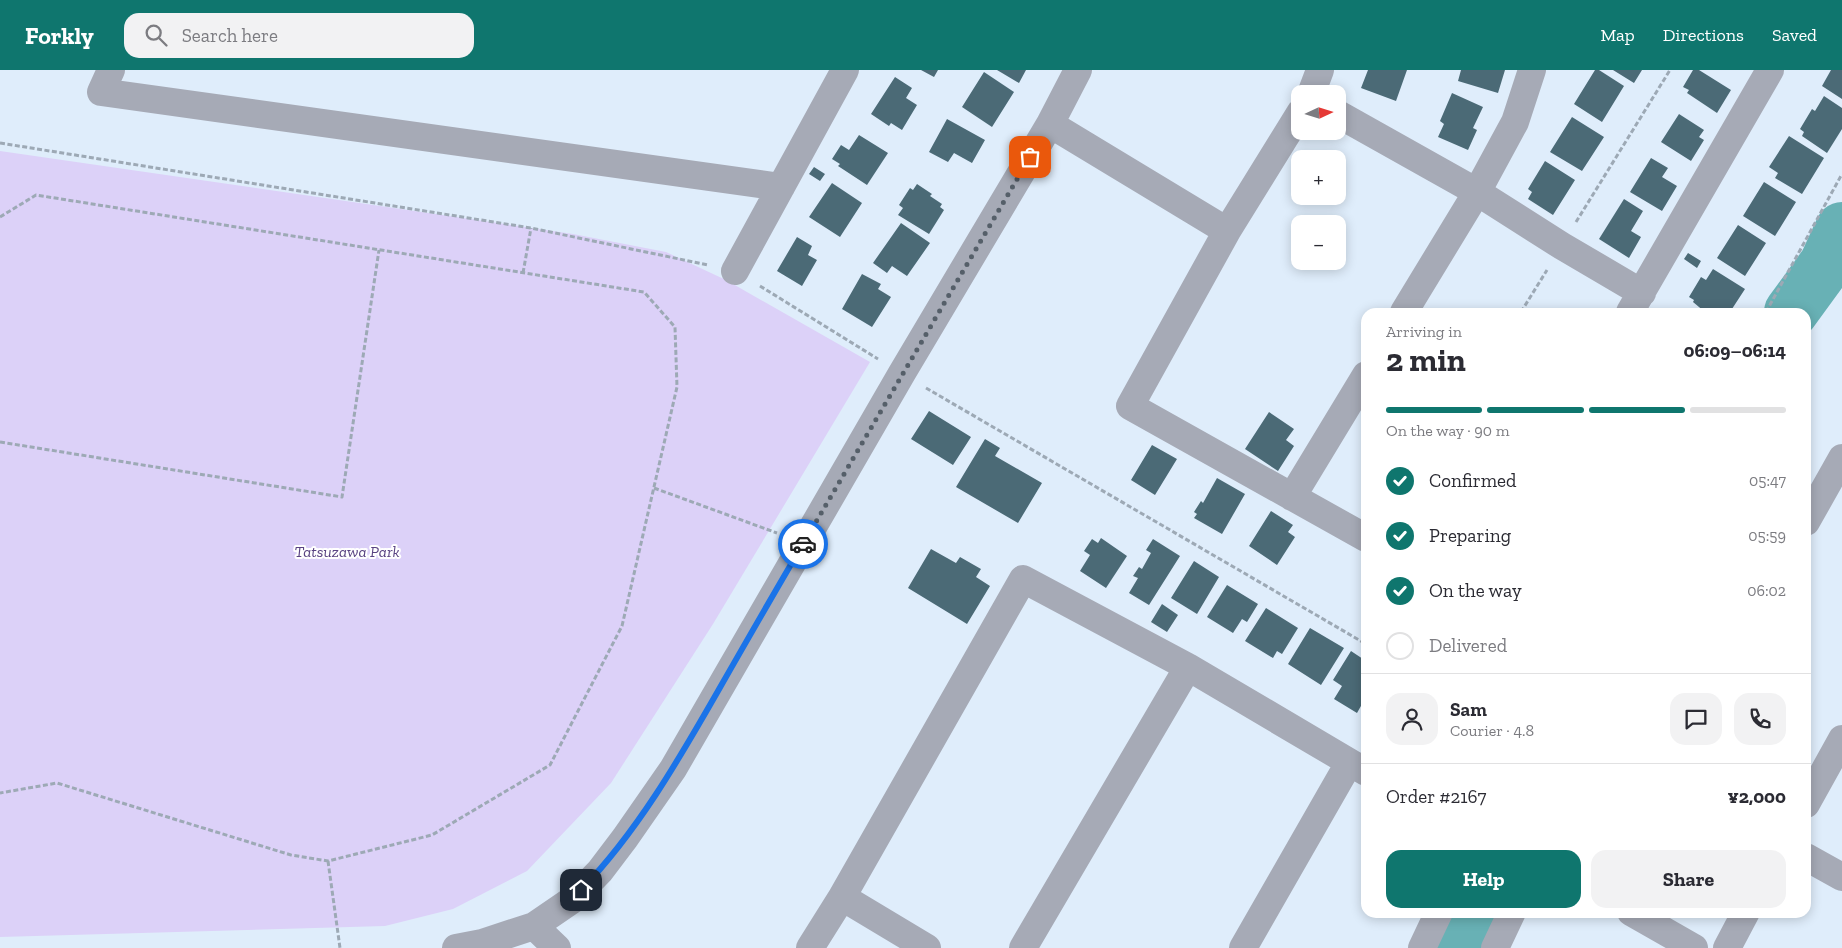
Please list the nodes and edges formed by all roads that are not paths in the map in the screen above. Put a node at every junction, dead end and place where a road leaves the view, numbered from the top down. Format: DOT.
graph roads {
  1 [pos="111,70"];
  2 [pos="844,70"];
  3 [pos="1078,70"];
  4 [pos="1320,70"];
  5 [pos="1532,70"];
  6 [pos="1770,70"];
  7 [pos="1314,85"];
  8 [pos="1346,118"];
  9 [pos="1050,124"];
  10 [pos="1291,128"];
  11 [pos="781,187"];
  12 [pos="1477,192"];
  13 [pos="1228,230"];
  14 [pos="735,271"];
  15 [pos="1636,303"];
  16 [pos="1406,308"];
  17 [pos="1361,383"];
  18 [pos="1842,458"];
  19 [pos="1292,497"];
  20 [pos="1811,513"];
  21 [pos="1361,535"];
  22 [pos="1188,668"];
  23 [pos="1842,739"];
  24 [pos="1358,767"];
  25 [pos="1811,795"];
  26 [pos="1811,860"];
  27 [pos="1842,877"];
  28 [pos="842,897"];
  29 [pos="1436,918"];
  30 [pos="1509,918"];
  31 [pos="1642,918"];
  32 [pos="1743,918"];
  33 [pos="534,926"];
  34 [pos="456,948"];
  35 [pos="557,948"];
  36 [pos="810,948"];
  37 [pos="927,948"];
  38 [pos="1023,948"];
  39 [pos="1243,948"];
  40 [pos="1422,948"];
  41 [pos="1495,948"];
  42 [pos="1694,948"];
  43 [pos="1726,948"];
  1 -- 11 [label="street"];
  2 -- 11 [label="street"];
  3 -- 9 [label="street"];
  4 -- 7 [label="street"];
  5 -- 12 [label="street"];
  6 -- 15 [label="street"];
  8 -- 12 [label="street"];
  9 -- 13 [label="street"];
  9 -- 33 [label="street"];
  10 -- 13 [label="street"];
  11 -- 14 [label="street"];
  12 -- 15 [label="street"];
  12 -- 16 [label="street"];
  13 -- 19 [label="street"];
  17 -- 19 [label="street"];
  18 -- 20 [label="street"];
  19 -- 21 [label="street"];
  22 -- 24 [label="street"];
  22 -- 28 [label="street"];
  22 -- 38 [label="street"];
  23 -- 25 [label="street"];
  24 -- 39 [label="street"];
  26 -- 27 [label="street"];
  28 -- 36 [label="street"];
  28 -- 37 [label="street"];
  29 -- 40 [label="street"];
  30 -- 41 [label="street"];
  31 -- 42 [label="street"];
  32 -- 43 [label="street"];
  33 -- 34 [label="street"];
  33 -- 35 [label="street"];
}
